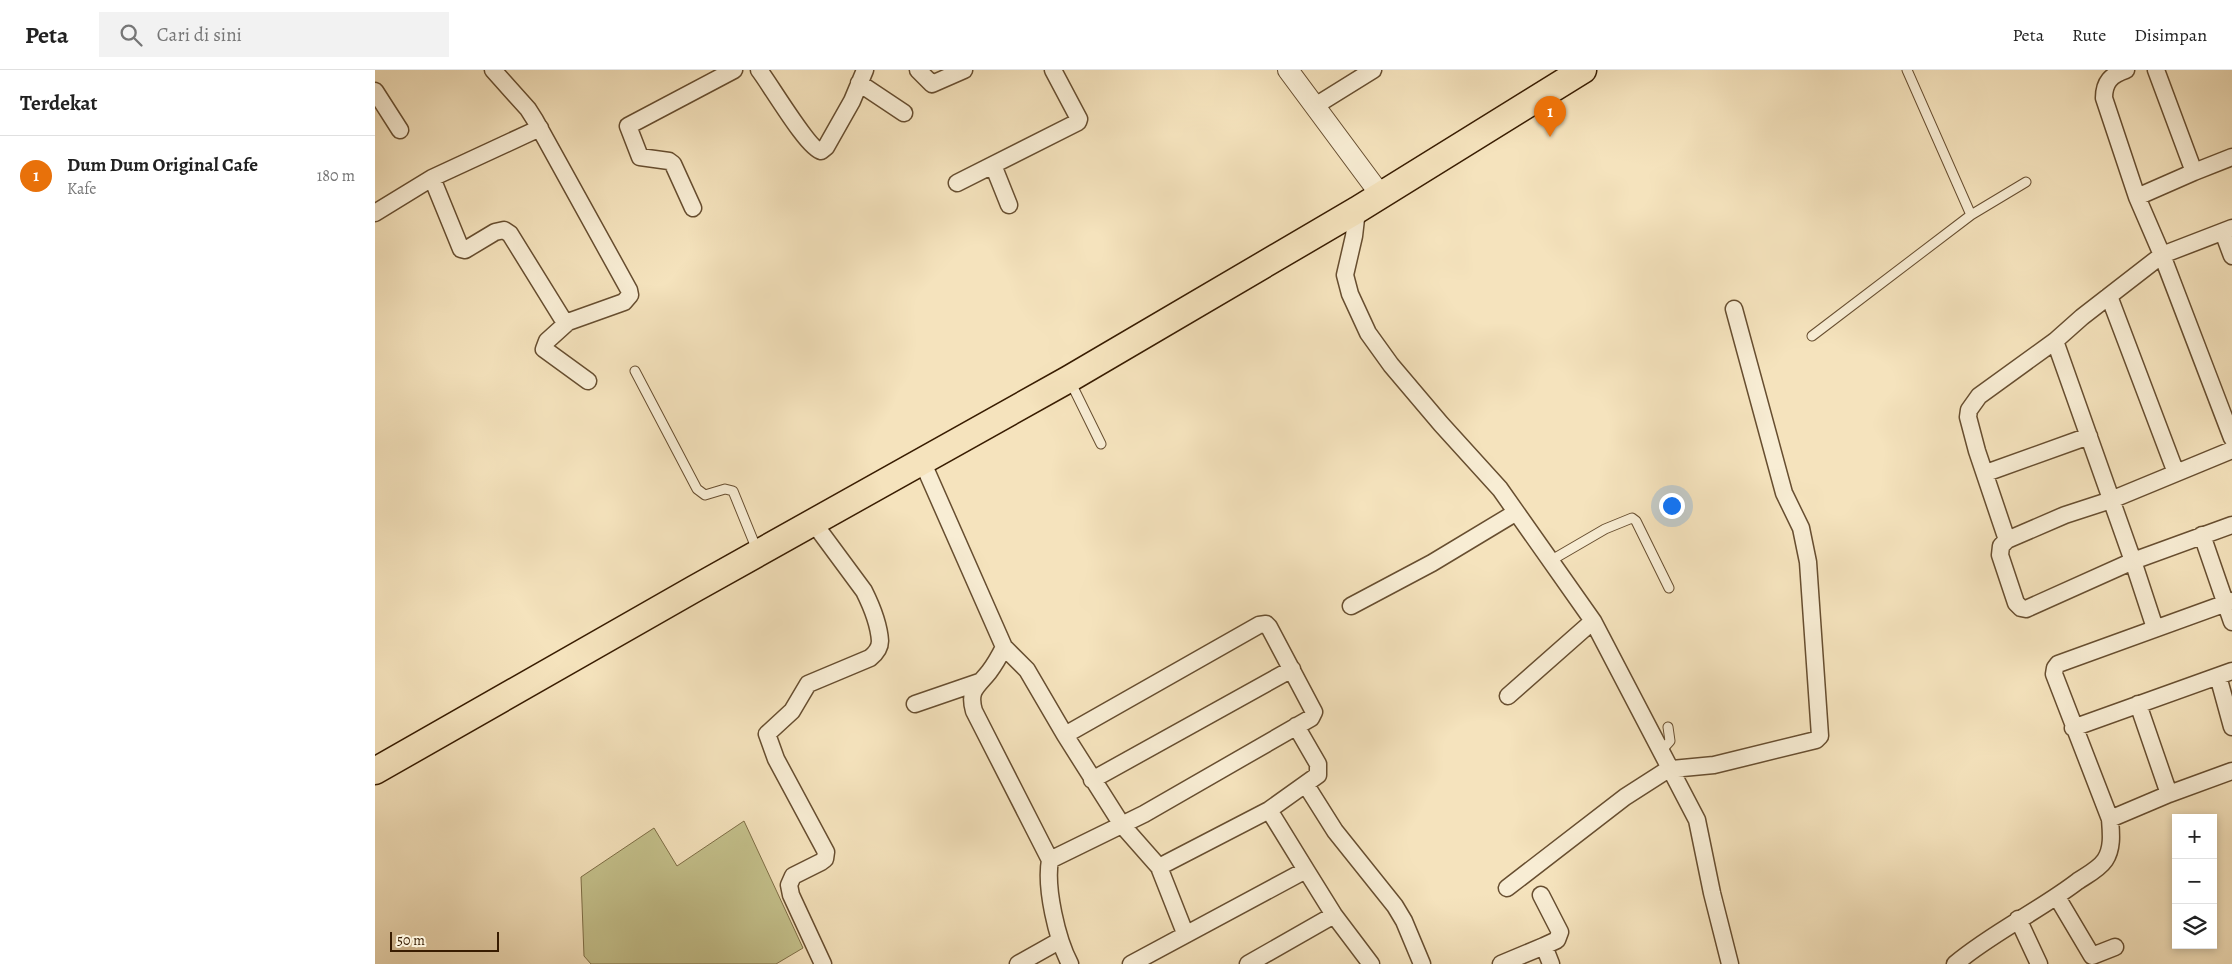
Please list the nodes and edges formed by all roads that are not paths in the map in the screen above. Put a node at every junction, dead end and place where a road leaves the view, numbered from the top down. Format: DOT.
graph roads {
  1 [pos="493,70"];
  2 [pos="734,70"];
  3 [pos="759,70"];
  4 [pos="918,70"];
  5 [pos="964,70"];
  6 [pos="1053,70"];
  7 [pos="1288,70"];
  8 [pos="1373,70"];
  9 [pos="1583,70"];
  10 [pos="1907,70"];
  11 [pos="2126,70"];
  12 [pos="2156,70"];
  13 [pos="862,77"];
  14 [pos="375,91"];
  15 [pos="1315,106"];
  16 [pos="904,113"];
  17 [pos="539,128"];
  18 [pos="400,130"];
  19 [pos="2232,157"];
  20 [pos="993,165"];
  21 [pos="2194,172"];
  22 [pos="432,178"];
  23 [pos="2026,182"];
  24 [pos="957,183"];
  25 [pos="2137,197"];
  26 [pos="1368,203"];
  27 [pos="1009,205"];
  28 [pos="693,208"];
  29 [pos="375,212"];
  30 [pos="1971,215"];
  31 [pos="2227,230"];
  32 [pos="2162,254"];
  33 [pos="2232,256"];
  34 [pos="2109,296"];
  35 [pos="1734,309"];
  36 [pos="568,322"];
  37 [pos="1812,336"];
  38 [pos="2055,341"];
  39 [pos="635,371"];
  40 [pos="1069,379"];
  41 [pos="588,381"];
  42 [pos="2089,436"];
  43 [pos="2232,438"];
  44 [pos="1101,444"];
  45 [pos="2232,450"];
  46 [pos="922,461"];
  47 [pos="1986,473"];
  48 [pos="2175,473"];
  49 [pos="2111,500"];
  50 [pos="1515,513"];
  51 [pos="813,522"];
  52 [pos="2232,525"];
  53 [pos="2202,535"];
  54 [pos="2007,540"];
  55 [pos="758,553"];
  56 [pos="1551,560"];
  57 [pos="2133,560"];
  58 [pos="1669,588"];
  59 [pos="2228,602"];
  60 [pos="1351,606"];
  61 [pos="1593,621"];
  62 [pos="2232,622"];
  63 [pos="2155,628"];
  64 [pos="1004,647"];
  65 [pos="1292,669"];
  66 [pos="2225,674"];
  67 [pos="979,682"];
  68 [pos="1508,696"];
  69 [pos="915,704"];
  70 [pos="2138,704"];
  71 [pos="1296,726"];
  72 [pos="1668,727"];
  73 [pos="2232,727"];
  74 [pos="2073,728"];
  75 [pos="1065,735"];
  76 [pos="1661,751"];
  77 [pos="1672,769"];
  78 [pos="2232,770"];
  79 [pos="375,771"];
  80 [pos="1092,780"];
  81 [pos="1306,785"];
  82 [pos="2169,794"];
  83 [pos="1269,810"];
  84 [pos="2110,819"];
  85 [pos="1122,825"];
  86 [pos="1049,860"];
  87 [pos="1159,867"];
  88 [pos="1305,870"];
  89 [pos="1507,888"];
  90 [pos="1541,895"];
  91 [pos="2057,898"];
  92 [pos="1334,915"];
  93 [pos="2018,920"];
  94 [pos="1185,933"];
  95 [pos="1059,941"];
  96 [pos="1544,946"];
  97 [pos="2115,947"];
  98 [pos="1155,958"];
  99 [pos="1960,962"];
  100 [pos="1368,963"];
  101 [pos="823,964"];
  102 [pos="1019,964"];
  103 [pos="1070,964"];
  104 [pos="1131,964"];
  105 [pos="1248,964"];
  106 [pos="1422,964"];
  107 [pos="1501,964"];
  108 [pos="1551,964"];
  109 [pos="1730,964"];
  110 [pos="2039,964"];
  1 -- 17 [label="street"];
  2 -- 28 [label="street"];
  3 -- 13 [label="street"];
  4 -- 5 [label="street"];
  6 -- 20 [label="street"];
  7 -- 15 [label="street"];
  8 -- 15 [label="street"];
  9 -- 26 [label="main road"];
  10 -- 30 [label="lane"];
  11 -- 25 [label="street"];
  12 -- 21 [label="street"];
  13 -- 16 [label="street"];
  14 -- 18 [label="street"];
  15 -- 26 [label="street"];
  17 -- 22 [label="street"];
  17 -- 36 [label="street"];
  19 -- 21 [label="street"];
  20 -- 24 [label="street"];
  20 -- 27 [label="street"];
  21 -- 25 [label="street"];
  22 -- 29 [label="street"];
  22 -- 36 [label="street"];
  23 -- 30 [label="lane"];
  25 -- 32 [label="street"];
  26 -- 40 [label="main road"];
  26 -- 50 [label="street"];
  30 -- 37 [label="lane"];
  31 -- 32 [label="street"];
  31 -- 33 [label="street"];
  32 -- 34 [label="street"];
  32 -- 43 [label="street"];
  34 -- 38 [label="street"];
  34 -- 48 [label="street"];
  35 -- 77 [label="street"];
  36 -- 41 [label="street"];
  38 -- 42 [label="street"];
  38 -- 47 [label="street"];
  39 -- 55 [label="lane"];
  40 -- 44 [label="lane"];
  40 -- 46 [label="main road"];
  42 -- 47 [label="street"];
  42 -- 49 [label="street"];
  45 -- 48 [label="street"];
  46 -- 51 [label="main road"];
  46 -- 64 [label="street"];
  47 -- 54 [label="street"];
  48 -- 49 [label="street"];
  49 -- 54 [label="street"];
  49 -- 57 [label="street"];
  50 -- 56 [label="street"];
  50 -- 60 [label="street"];
  51 -- 55 [label="main road"];
  51 -- 101 [label="street"];
  52 -- 53 [label="street"];
  53 -- 57 [label="street"];
  53 -- 59 [label="street"];
  54 -- 57 [label="street"];
  55 -- 79 [label="main road"];
  56 -- 58 [label="lane"];
  56 -- 61 [label="street"];
  57 -- 63 [label="street"];
  59 -- 62 [label="street"];
  59 -- 63 [label="street"];
  61 -- 68 [label="street"];
  61 -- 76 [label="street"];
  63 -- 74 [label="street"];
  64 -- 67 [label="street"];
  64 -- 75 [label="street"];
  65 -- 71 [label="street"];
  65 -- 75 [label="street"];
  65 -- 80 [label="street"];
  66 -- 70 [label="street"];
  66 -- 73 [label="street"];
  67 -- 69 [label="street"];
  67 -- 86 [label="street"];
  70 -- 74 [label="street"];
  70 -- 82 [label="street"];
  71 -- 81 [label="street"];
  71 -- 85 [label="street"];
  72 -- 76 [label="lane"];
  74 -- 84 [label="street"];
  75 -- 80 [label="street"];
  76 -- 77 [label="street"];
  77 -- 89 [label="street"];
  77 -- 109 [label="street"];
  78 -- 82 [label="street"];
  80 -- 85 [label="street"];
  81 -- 83 [label="street"];
  81 -- 106 [label="street"];
  82 -- 84 [label="street"];
  83 -- 87 [label="street"];
  83 -- 88 [label="street"];
  84 -- 91 [label="street"];
  85 -- 86 [label="street"];
  85 -- 87 [label="street"];
  86 -- 95 [label="street"];
  87 -- 94 [label="street"];
  88 -- 92 [label="street"];
  88 -- 94 [label="street"];
  90 -- 96 [label="street"];
  91 -- 93 [label="street"];
  91 -- 97 [label="street"];
  92 -- 100 [label="street"];
  92 -- 105 [label="street"];
  93 -- 99 [label="street"];
  93 -- 110 [label="street"];
  94 -- 98 [label="street"];
  95 -- 102 [label="street"];
  95 -- 103 [label="street"];
  96 -- 107 [label="street"];
  96 -- 108 [label="street"];
  98 -- 104 [label="street"];
}
